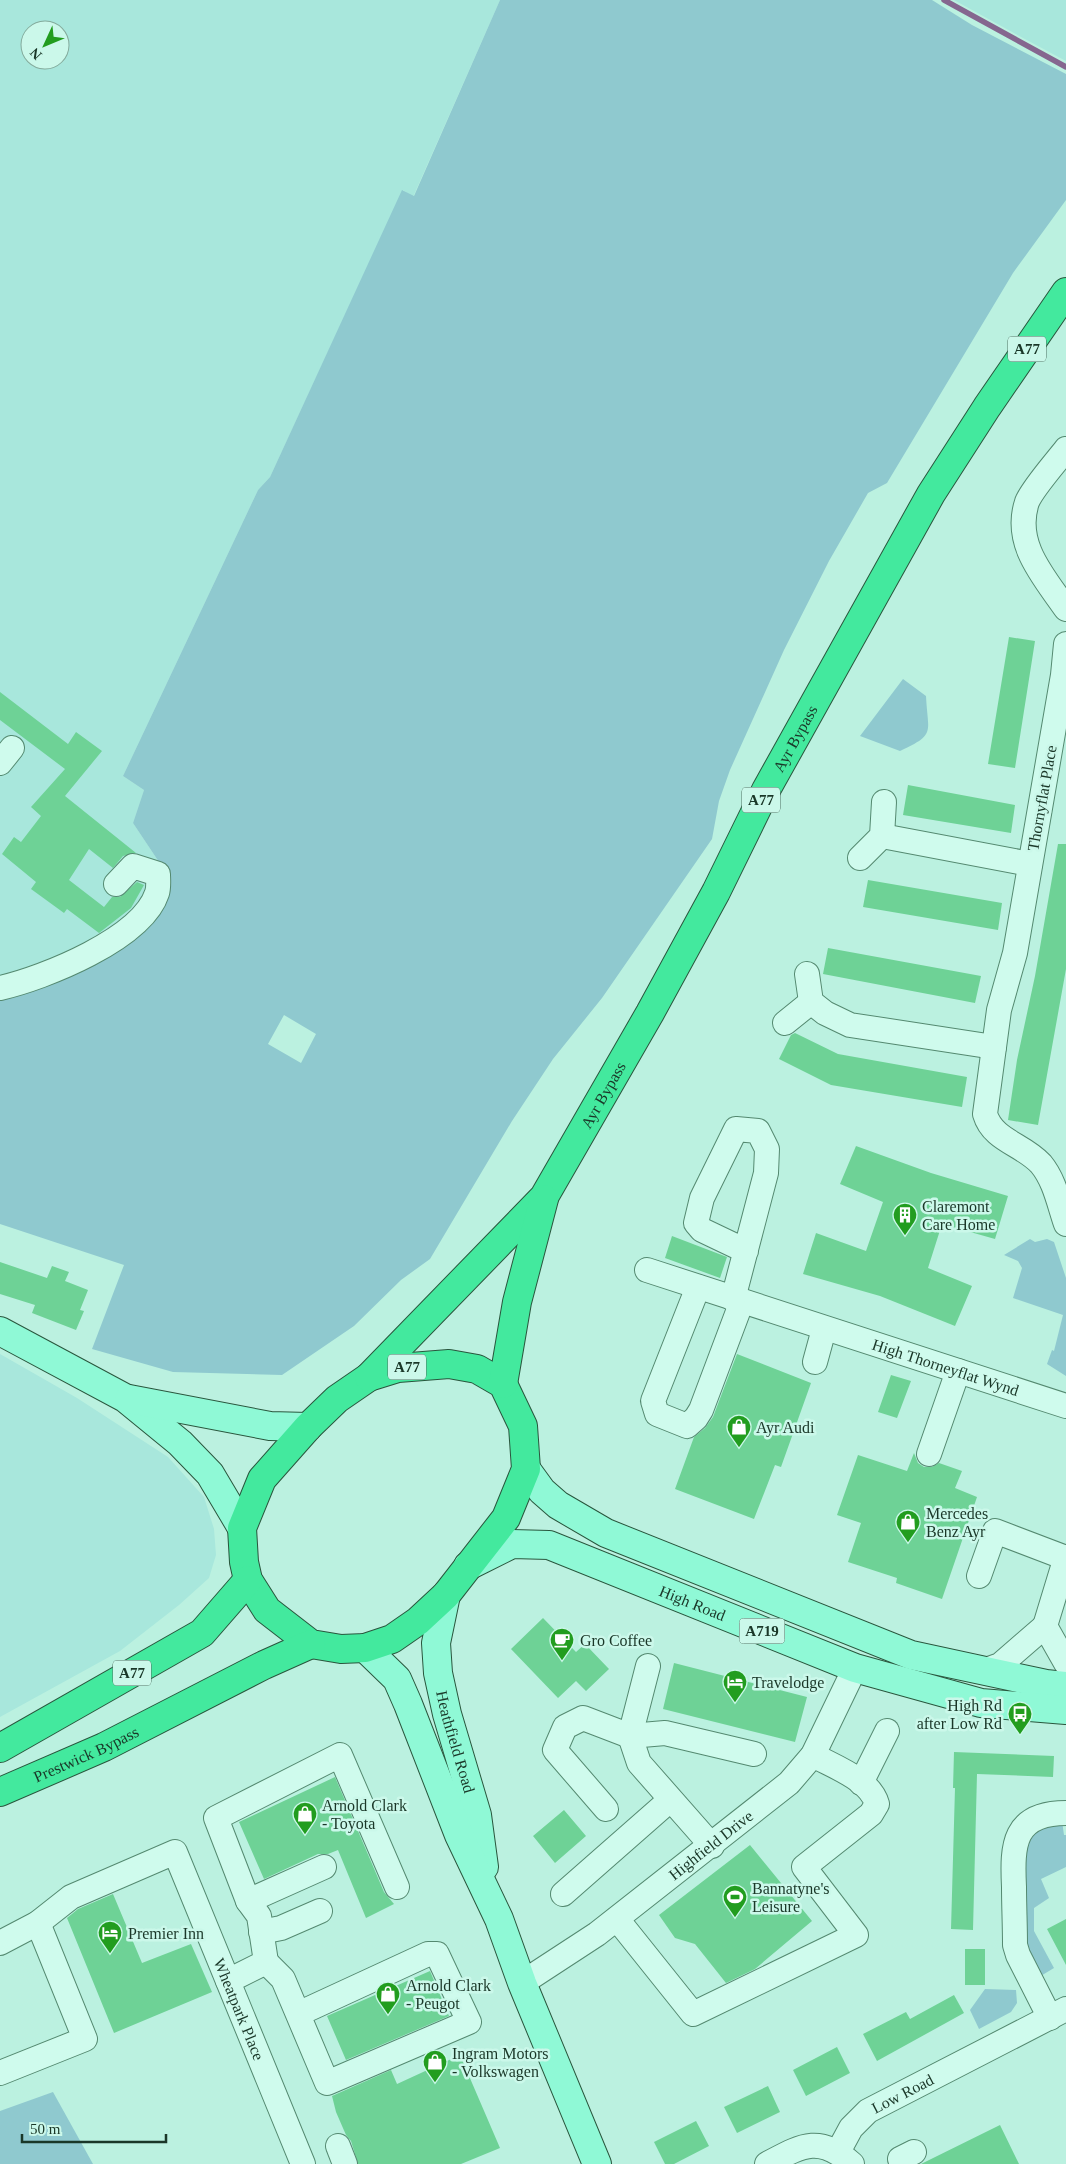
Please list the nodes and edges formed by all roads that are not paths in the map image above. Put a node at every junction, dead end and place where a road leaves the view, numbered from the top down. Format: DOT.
graph roads {
  1 [pos="1066,292"];
  2 [pos="1066,449"];
  3 [pos="1066,609"];
  4 [pos="1066,644"];
  5 [pos="884,802"];
  6 [pos="882,836"];
  7 [pos="860,858"];
  8 [pos="1030,864"];
  9 [pos="116,884"];
  10 [pos="807,974"];
  11 [pos="0,988"];
  12 [pos="811,1002"];
  13 [pos="786,1023"];
  14 [pos="994,1047"];
  15 [pos="544,1197"];
  16 [pos="1066,1224"];
  17 [pos="746,1251"];
  18 [pos="647,1270"];
  19 [pos="698,1287"];
  20 [pos="738,1300"];
  21 [pos="824,1329"];
  22 [pos="0,1331"];
  23 [pos="815,1362"];
  24 [pos="958,1372"];
  25 [pos="369,1377"];
  26 [pos="504,1384"];
  27 [pos="126,1398"];
  28 [pos="1066,1406"];
  29 [pos="308,1427"];
  30 [pos="929,1454"];
  31 [pos="526,1469"];
  32 [pos="242,1528"];
  33 [pos="1066,1557"];
  34 [pos="468,1566"];
  35 [pos="979,1576"];
  36 [pos="248,1580"];
  37 [pos="446,1595"];
  38 [pos="1046,1626"];
  39 [pos="311,1644"];
  40 [pos="365,1648"];
  41 [pos="1066,1662"];
  42 [pos="648,1666"];
  43 [pos="855,1668"];
  44 [pos="983,1672"];
  45 [pos="1066,1686"];
  46 [pos="1066,1710"];
  47 [pos="887,1731"];
  48 [pos="630,1736"];
  49 [pos="0,1748"];
  50 [pos="754,1754"];
  51 [pos="813,1755"];
  52 [pos="861,1783"];
  53 [pos="0,1792"];
  54 [pos="670,1800"];
  55 [pos="606,1809"];
  56 [pos="1066,1813"];
  57 [pos="712,1846"];
  58 [pos="324,1866"];
  59 [pos="398,1887"];
  60 [pos="486,1888"];
  61 [pos="563,1894"];
  62 [pos="248,1901"];
  63 [pos="320,1911"];
  64 [pos="617,1919"];
  65 [pos="38,1924"];
  66 [pos="261,1932"];
  67 [pos="0,1944"];
  68 [pos="266,1962"];
  69 [pos="228,1981"];
  70 [pos="522,1983"];
  71 [pos="1058,2013"];
  72 [pos="298,2014"];
  73 [pos="0,2073"];
  74 [pos="845,2158"];
  75 [pos="304,2164"];
  76 [pos="597,2164"];
  77 [pos="766,2164"];
  1 -- 15 [label="highway, Ayr Bypass / A77"];
  2 -- 3 [label="street"];
  4 -- 8 [label="street, Thornyflat Place"];
  5 -- 6 [label="street"];
  6 -- 7 [label="street"];
  6 -- 8 [label="street, Thornyflat Place"];
  8 -- 14 [label="street, Thornyflat Place"];
  9 -- 11 [label="street"];
  10 -- 12 [label="street"];
  12 -- 13 [label="street"];
  12 -- 14 [label="street"];
  14 -- 16 [label="street, Thornyflat Place"];
  15 -- 25 [label="highway, Ayr Bypass / A77"];
  15 -- 26 [label="highway, Ayr Bypass / A77"];
  17 -- 17 [label="street"];
  17 -- 20 [label="street"];
  18 -- 19 [label="street, High Thorneyflat Wynd"];
  19 -- 20 [label="street, High Thorneyflat Wynd"];
  19 -- 20 [label="street"];
  20 -- 21 [label="street, High Thorneyflat Wynd"];
  21 -- 23 [label="street"];
  21 -- 24 [label="street, High Thorneyflat Wynd"];
  22 -- 27 [label="main road"];
  24 -- 28 [label="street, High Thorneyflat Wynd"];
  24 -- 30 [label="street"];
  25 -- 26 [label="highway, A77"];
  25 -- 29 [label="highway, A77"];
  26 -- 31 [label="highway, A77"];
  27 -- 29 [label="main road"];
  27 -- 32 [label="main road"];
  29 -- 32 [label="highway, A77"];
  31 -- 34 [label="highway, A77"];
  31 -- 44 [label="main road, High Road / A719"];
  32 -- 36 [label="highway, A77"];
  33 -- 35 [label="street"];
  33 -- 38 [label="street"];
  34 -- 37 [label="highway, A77"];
  34 -- 43 [label="main road, High Road / A719"];
  36 -- 39 [label="highway, A77"];
  36 -- 49 [label="highway, A77"];
  37 -- 40 [label="highway, A77"];
  37 -- 60 [label="main road, Heathfield Road"];
  38 -- 41 [label="street"];
  38 -- 44 [label="street"];
  39 -- 40 [label="highway, A77"];
  39 -- 53 [label="highway, Prestwick Bypass"];
  40 -- 60 [label="main road, Heathfield Road"];
  42 -- 48 [label="street"];
  43 -- 46 [label="main road, High Road / A719"];
  43 -- 51 [label="street, Highfield Drive"];
  44 -- 45 [label="main road, High Road / A719"];
  47 -- 52 [label="street"];
  48 -- 50 [label="street"];
  48 -- 54 [label="street"];
  48 -- 55 [label="street"];
  51 -- 52 [label="street"];
  51 -- 57 [label="street, Highfield Drive"];
  52 -- 64 [label="street"];
  54 -- 57 [label="street"];
  54 -- 61 [label="street"];
  56 -- 71 [label="street, Low Road"];
  57 -- 64 [label="street, Highfield Drive"];
  58 -- 62 [label="street"];
  59 -- 62 [label="street"];
  60 -- 70 [label="main road, Heathfield Road"];
  62 -- 66 [label="street"];
  63 -- 66 [label="street"];
  64 -- 70 [label="street, Highfield Drive"];
  65 -- 67 [label="street"];
  65 -- 69 [label="street, Wheatpark Place"];
  65 -- 73 [label="street"];
  66 -- 68 [label="street"];
  68 -- 69 [label="street"];
  68 -- 72 [label="street"];
  69 -- 75 [label="street, Wheatpark Place"];
  70 -- 76 [label="main road, Heathfield Road"];
  71 -- 74 [label="street, Low Road"];
  72 -- 72 [label="street"];
  74 -- 77 [label="street, Low Road"];
}
